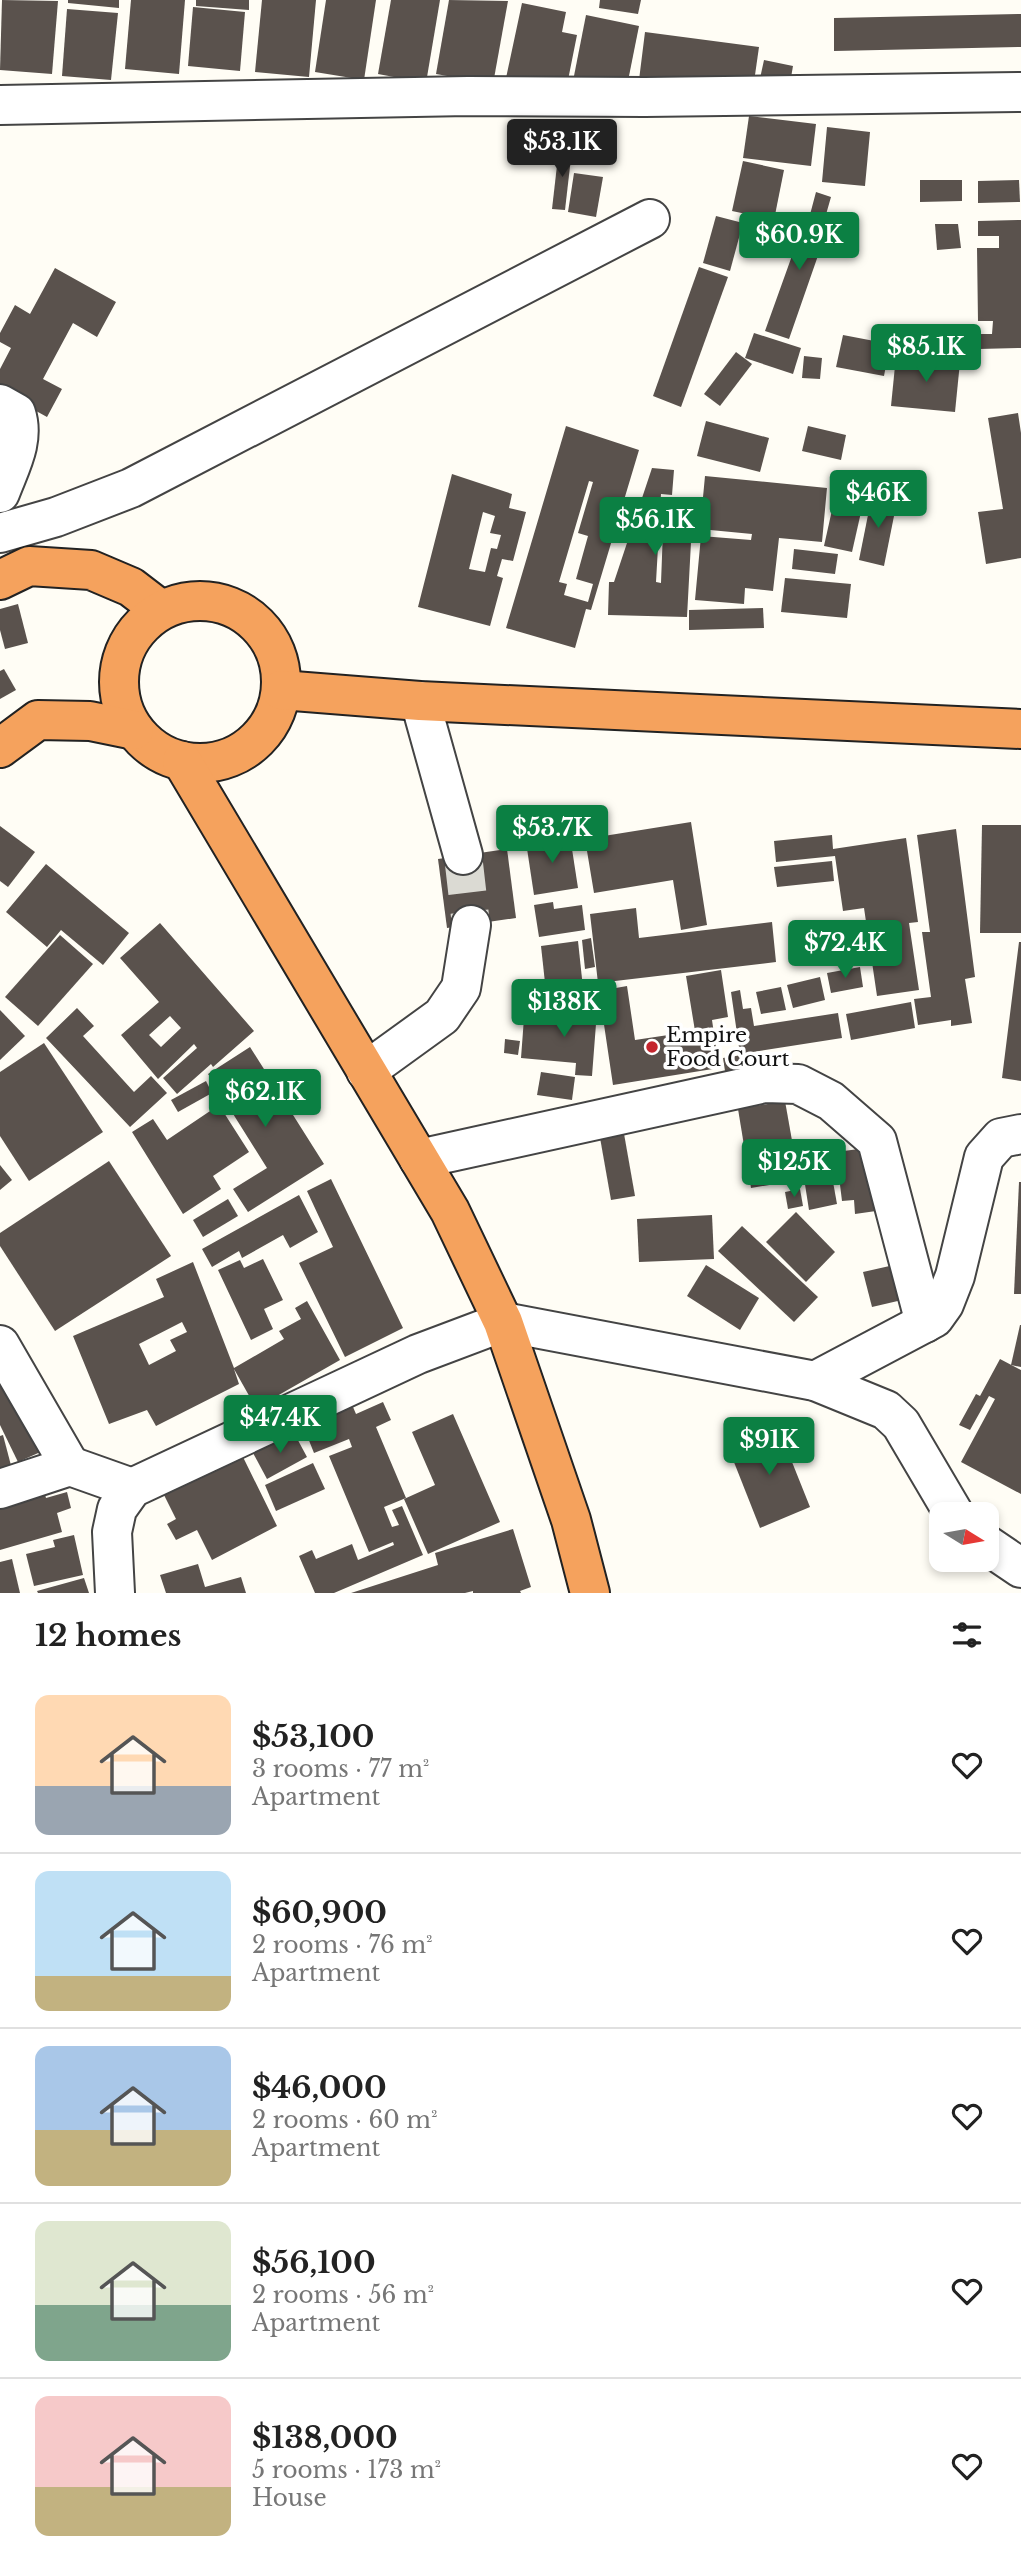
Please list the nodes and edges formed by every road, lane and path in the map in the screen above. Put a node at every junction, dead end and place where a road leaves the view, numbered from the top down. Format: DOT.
graph roads {
  1 [pos="1021,92"];
  2 [pos="0,105"];
  3 [pos="650,219"];
  4 [pos="0,404"];
  5 [pos="0,493"];
  6 [pos="0,533"];
  7 [pos="0,580"];
  8 [pos="161,610"];
  9 [pos="281,690"];
  10 [pos="420,701"];
  11 [pos="1021,729"];
  12 [pos="134,730"];
  13 [pos="0,748"];
  14 [pos="182,761"];
  15 [pos="463,855"];
  16 [pos="471,925"];
  17 [pos="366,1070"];
  18 [pos="1021,1134"];
  19 [pos="419,1159"];
  20 [pos="503,1322"];
  21 [pos="925,1323"];
  22 [pos="0,1345"];
  23 [pos="815,1381"];
  24 [pos="69,1466"];
  25 [pos="132,1488"];
  26 [pos="0,1489"];
  27 [pos="947,1502"];
  28 [pos="999,1553"];
  29 [pos="1021,1568"];
  30 [pos="115,1593"];
  31 [pos="590,1593"];
  1 -- 2 [label="street"];
  3 -- 6 [label="street"];
  4 -- 5 [label="street"];
  7 -- 8 [label="highway"];
  8 -- 9 [label="highway"];
  8 -- 12 [label="highway"];
  9 -- 10 [label="highway"];
  9 -- 14 [label="highway"];
  10 -- 11 [label="highway"];
  10 -- 15 [label="street"];
  12 -- 13 [label="highway"];
  12 -- 14 [label="highway"];
  14 -- 17 [label="highway"];
  16 -- 17 [label="street"];
  17 -- 19 [label="highway"];
  18 -- 21 [label="street"];
  19 -- 20 [label="highway"];
  19 -- 21 [label="street"];
  20 -- 23 [label="street"];
  20 -- 25 [label="street"];
  20 -- 31 [label="highway"];
  21 -- 23 [label="street"];
  22 -- 24 [label="street"];
  23 -- 27 [label="street"];
  24 -- 25 [label="street"];
  24 -- 26 [label="street"];
  25 -- 30 [label="street"];
  28 -- 29 [label="street"];
}
